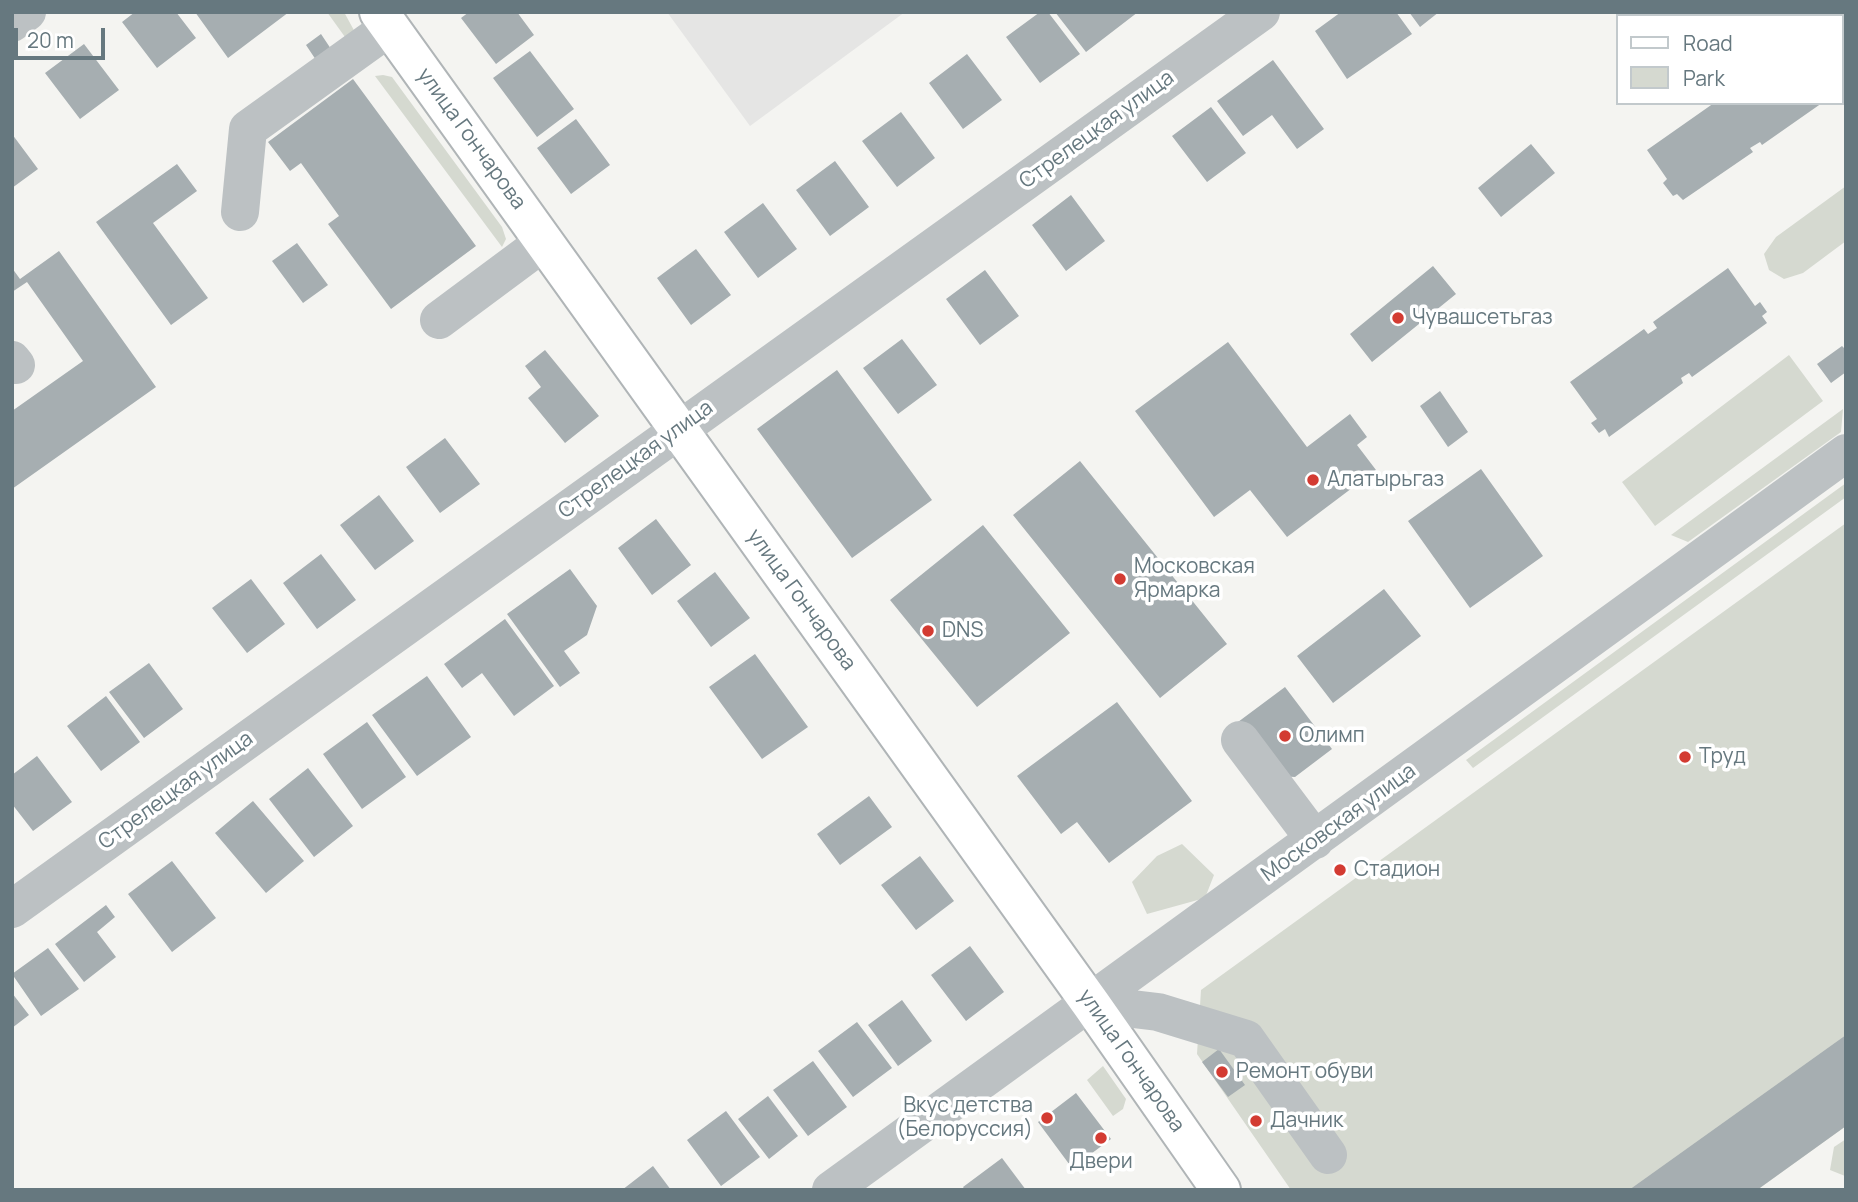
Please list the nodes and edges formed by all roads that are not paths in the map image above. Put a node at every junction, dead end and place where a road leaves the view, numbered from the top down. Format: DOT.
graph roads {
  1 [pos="27,12"];
  2 [pos="1261,12"];
  3 [pos="385,20"];
  4 [pos="12,23"];
  5 [pos="240,212"];
  6 [pos="544,242"];
  7 [pos="439,320"];
  8 [pos="678,429"];
  9 [pos="1846,453"];
  10 [pos="1240,740"];
  11 [pos="1315,840"];
  12 [pos="12,909"];
  13 [pos="1091,1004"];
  14 [pos="1328,1155"];
  15 [pos="831,1190"];
  16 [pos="1221,1190"];
  1 -- 4 [label="street"];
  2 -- 8 [label="street, Стрелецкая улица"];
  3 -- 5 [label="street"];
  3 -- 6 [label="main road, улица Гончарова"];
  6 -- 7 [label="street"];
  6 -- 8 [label="main road, улица Гончарова"];
  8 -- 12 [label="street, Стрелецкая улица"];
  8 -- 13 [label="main road, улица Гончарова"];
  9 -- 11 [label="street, Московская улица"];
  10 -- 11 [label="street"];
  11 -- 13 [label="street, Московская улица"];
  13 -- 14 [label="street"];
  13 -- 15 [label="street, Московская улица"];
  13 -- 16 [label="main road, улица Гончарова"];
}
